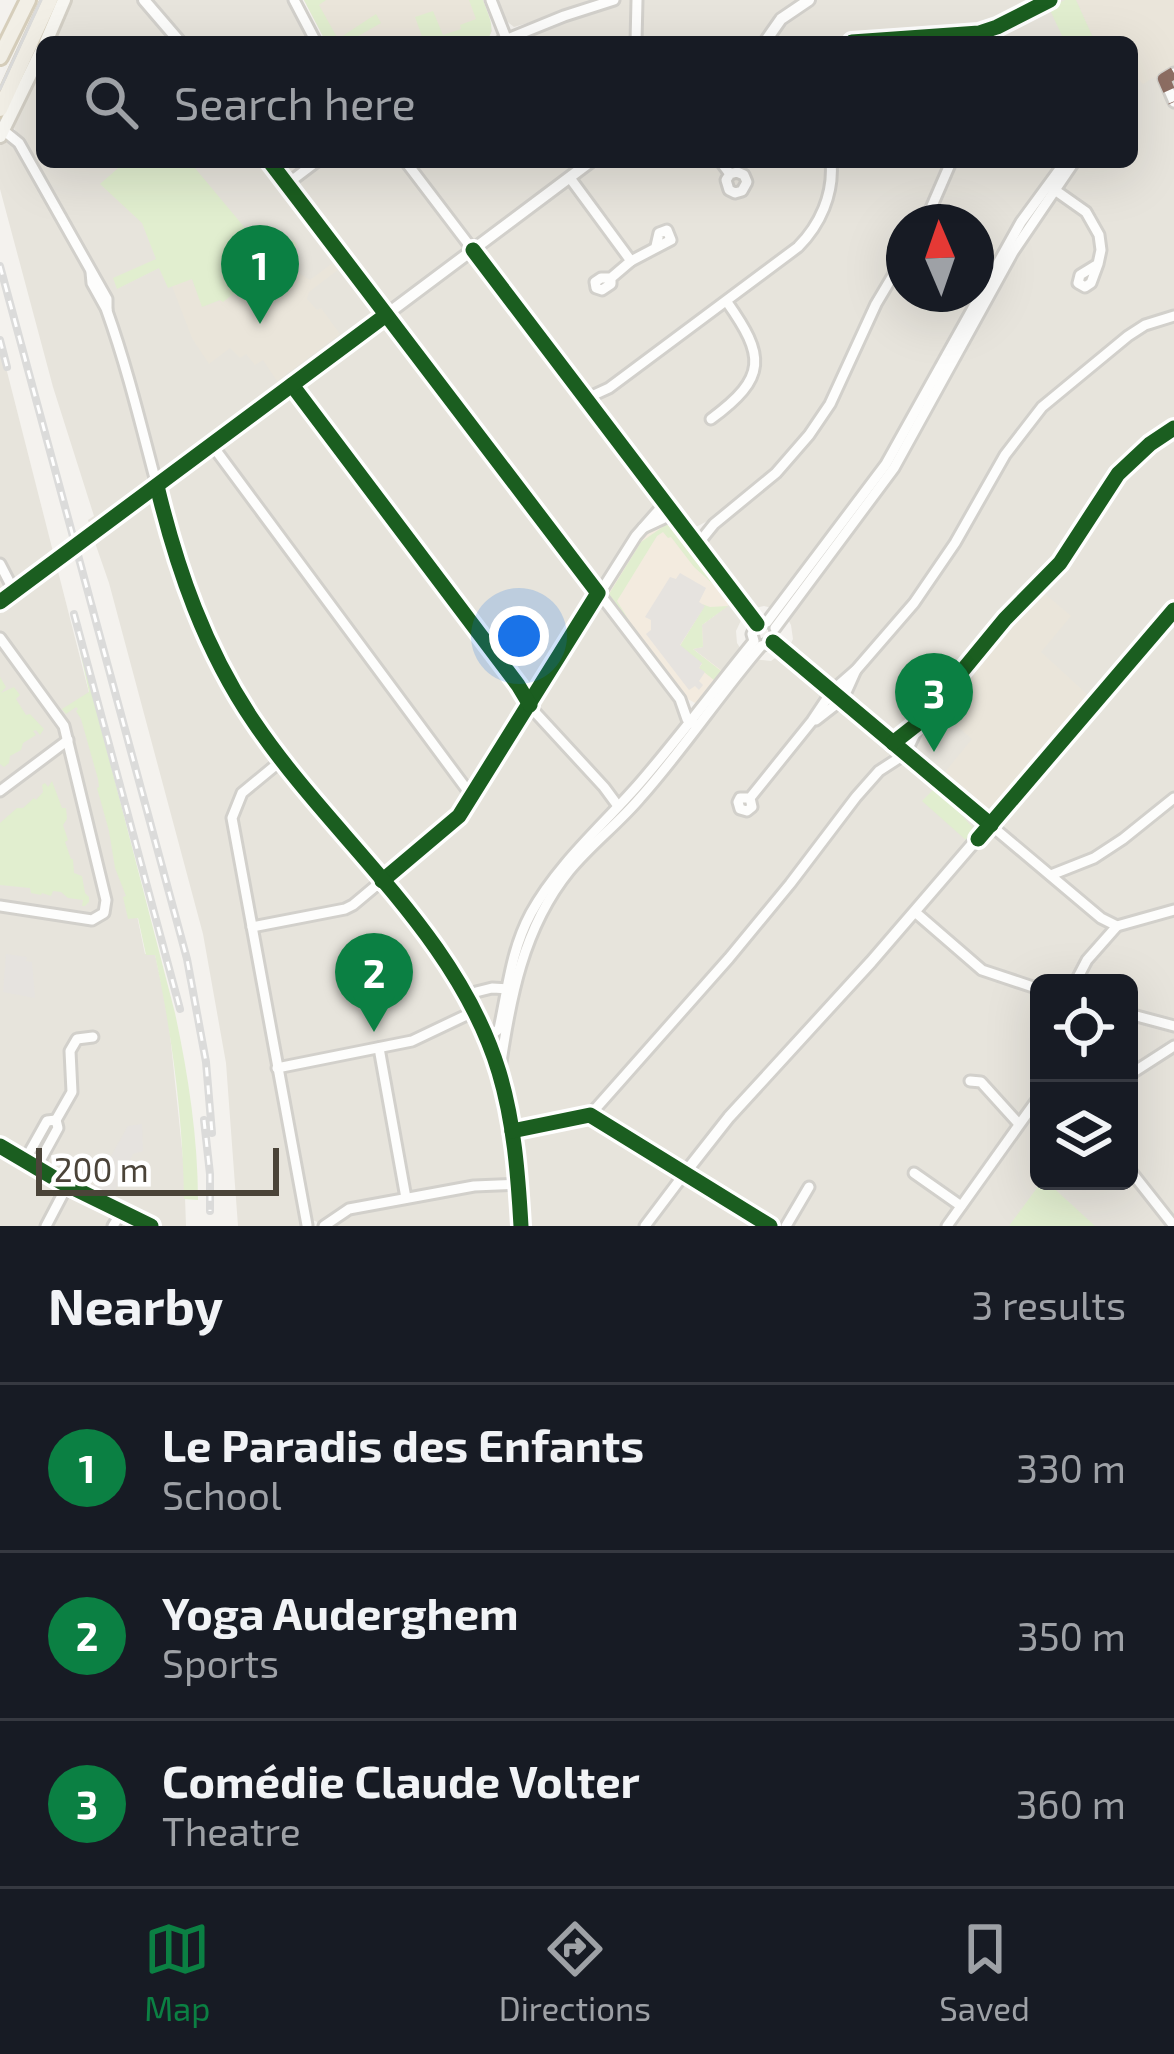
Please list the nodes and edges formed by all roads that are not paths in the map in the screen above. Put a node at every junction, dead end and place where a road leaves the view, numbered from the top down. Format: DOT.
graph roads {
  1 [pos="28,0"];
  2 [pos="50,0"];
  3 [pos="64,0"];
  4 [pos="145,0"];
  5 [pos="294,0"];
  6 [pos="491,0"];
  7 [pos="614,0"];
  8 [pos="637,0"];
  9 [pos="809,0"];
  10 [pos="1050,0"];
  11 [pos="997,28"];
  12 [pos="48,36"];
  13 [pos="175,36"];
  14 [pos="313,36"];
  15 [pos="502,36"];
  16 [pos="514,36"];
  17 [pos="636,36"];
  18 [pos="770,36"];
  19 [pos="937,36"];
  20 [pos="1000,36"];
  21 [pos="0,57"];
  22 [pos="36,63"];
  23 [pos="1174,73"];
  24 [pos="1174,102"];
  25 [pos="0,110"];
  26 [pos="2,133"];
  27 [pos="275,168"];
  28 [pos="308,168"];
  29 [pos="410,168"];
  30 [pos="582,168"];
  31 [pos="726,168"];
  32 [pos="831,168"];
  33 [pos="948,168"];
  34 [pos="1062,168"];
  35 [pos="1069,168"];
  36 [pos="730,174"];
  37 [pos="570,178"];
  38 [pos="287,184"];
  39 [pos="1052,188"];
  40 [pos="933,204"];
  41 [pos="656,246"];
  42 [pos="472,250"];
  43 [pos="631,261"];
  44 [pos="1098,264"];
  45 [pos="611,278"];
  46 [pos="886,286"];
  47 [pos="727,302"];
  48 [pos="386,315"];
  49 [pos="1174,316"];
  50 [pos="292,386"];
  51 [pos="588,403"];
  52 [pos="711,419"];
  53 [pos="1174,428"];
  54 [pos="212,445"];
  55 [pos="157,486"];
  56 [pos="665,503"];
  57 [pos="673,514"];
  58 [pos="714,524"];
  59 [pos="643,528"];
  60 [pos="689,534"];
  61 [pos="697,545"];
  62 [pos="0,564"];
  63 [pos="14,591"];
  64 [pos="598,593"];
  65 [pos="0,602"];
  66 [pos="1174,610"];
  67 [pos="766,625"];
  68 [pos="0,638"];
  69 [pos="773,642"];
  70 [pos="758,643"];
  71 [pos="856,670"];
  72 [pos="832,691"];
  73 [pos="843,699"];
  74 [pos="680,700"];
  75 [pos="530,705"];
  76 [pos="699,712"];
  77 [pos="812,722"];
  78 [pos="694,724"];
  79 [pos="68,740"];
  80 [pos="893,743"];
  81 [pos="904,752"];
  82 [pos="282,760"];
  83 [pos="879,771"];
  84 [pos="0,791"];
  85 [pos="474,796"];
  86 [pos="750,798"];
  87 [pos="1174,798"];
  88 [pos="625,803"];
  89 [pos="991,825"];
  90 [pos="1051,875"];
  91 [pos="382,881"];
  92 [pos="0,906"];
  93 [pos="1174,910"];
  94 [pos="915,913"];
  95 [pos="1101,918"];
  96 [pos="1117,926"];
  97 [pos="252,927"];
  98 [pos="1103,939"];
  99 [pos="1080,974"];
  100 [pos="1030,986"];
  101 [pos="509,988"];
  102 [pos="464,995"];
  103 [pos="473,1012"];
  104 [pos="1138,1016"];
  105 [pos="1174,1026"];
  106 [pos="94,1037"];
  107 [pos="486,1040"];
  108 [pos="1174,1046"];
  109 [pos="379,1048"];
  110 [pos="277,1068"];
  111 [pos="1138,1069"];
  112 [pos="500,1074"];
  113 [pos="970,1081"];
  114 [pos="1030,1112"];
  115 [pos="590,1115"];
  116 [pos="1019,1124"];
  117 [pos="512,1131"];
  118 [pos="0,1146"];
  119 [pos="30,1165"];
  120 [pos="685,1173"];
  121 [pos="914,1173"];
  122 [pos="1138,1180"];
  123 [pos="519,1184"];
  124 [pos="67,1186"];
  125 [pos="809,1187"];
  126 [pos="406,1198"];
  127 [pos="961,1206"];
  128 [pos="121,1213"];
  129 [pos="46,1226"];
  130 [pos="113,1226"];
  131 [pos="151,1226"];
  132 [pos="308,1226"];
  133 [pos="324,1226"];
  134 [pos="521,1226"];
  135 [pos="645,1226"];
  136 [pos="770,1226"];
  137 [pos="785,1226"];
  138 [pos="947,1226"];
  139 [pos="1174,1226"];
  1 -- 21 [label="main road"];
  2 -- 25 [label="main road"];
  3 -- 12 [label="main road"];
  4 -- 13 [label="street"];
  5 -- 14 [label="street"];
  6 -- 15 [label="street"];
  7 -- 16 [label="street"];
  8 -- 17 [label="street"];
  9 -- 18 [label="street"];
  10 -- 11 [label="street"];
  11 -- 19 [label="street"];
  11 -- 20 [label="street"];
  22 -- 26 [label="main road"];
  23 -- 24 [label="street"];
  26 -- 55 [label="street"];
  27 -- 38 [label="street"];
  28 -- 38 [label="street"];
  29 -- 42 [label="street"];
  30 -- 37 [label="street"];
  31 -- 36 [label="street"];
  32 -- 47 [label="street"];
  33 -- 40 [label="street"];
  34 -- 39 [label="street"];
  35 -- 39 [label="street"];
  37 -- 42 [label="street"];
  37 -- 43 [label="street"];
  38 -- 48 [label="street"];
  39 -- 44 [label="street"];
  39 -- 67 [label="street"];
  41 -- 43 [label="street"];
  42 -- 48 [label="street"];
  42 -- 51 [label="street"];
  43 -- 45 [label="street"];
  46 -- 58 [label="street"];
  47 -- 51 [label="street"];
  47 -- 52 [label="street"];
  48 -- 50 [label="street"];
  48 -- 64 [label="street"];
  49 -- 71 [label="street"];
  50 -- 54 [label="street"];
  50 -- 75 [label="street"];
  51 -- 56 [label="street"];
  53 -- 81 [label="street"];
  54 -- 55 [label="street"];
  54 -- 85 [label="street"];
  55 -- 63 [label="street, bridge"];
  55 -- 82 [label="street"];
  56 -- 57 [label="street"];
  56 -- 59 [label="street"];
  57 -- 59 [label="street"];
  57 -- 60 [label="street"];
  58 -- 60 [label="street"];
  58 -- 61 [label="street"];
  59 -- 64 [label="street"];
  60 -- 61 [label="street"];
  61 -- 67 [label="street"];
  62 -- 63 [label="street"];
  63 -- 65 [label="street"];
  64 -- 74 [label="street"];
  64 -- 75 [label="street"];
  66 -- 89 [label="street"];
  67 -- 69 [label="street"];
  67 -- 70 [label="street"];
  68 -- 79 [label="street"];
  69 -- 70 [label="street"];
  69 -- 72 [label="street"];
  70 -- 76 [label="street"];
  70 -- 78 [label="street"];
  71 -- 72 [label="street"];
  71 -- 73 [label="street"];
  72 -- 73 [label="street"];
  72 -- 77 [label="street"];
  73 -- 77 [label="street"];
  73 -- 80 [label="street"];
  74 -- 76 [label="street"];
  74 -- 78 [label="street"];
  75 -- 85 [label="street"];
  75 -- 88 [label="street"];
  76 -- 78 [label="street"];
  77 -- 86 [label="street"];
  78 -- 88 [label="street"];
  79 -- 84 [label="street"];
  79 -- 92 [label="street"];
  80 -- 81 [label="street"];
  80 -- 83 [label="street"];
  81 -- 83 [label="street"];
  81 -- 89 [label="street"];
  82 -- 91 [label="street"];
  82 -- 97 [label="street"];
  83 -- 115 [label="street"];
  85 -- 91 [label="street"];
  87 -- 90 [label="street"];
  88 -- 101 [label="street"];
  89 -- 90 [label="street"];
  89 -- 94 [label="street"];
  90 -- 95 [label="street"];
  91 -- 97 [label="street"];
  91 -- 102 [label="street"];
  93 -- 96 [label="street"];
  94 -- 100 [label="street"];
  94 -- 120 [label="street"];
  95 -- 96 [label="street"];
  95 -- 98 [label="street"];
  96 -- 98 [label="street"];
  97 -- 110 [label="street"];
  98 -- 99 [label="street"];
  101 -- 102 [label="street"];
  101 -- 107 [label="street"];
  101 -- 112 [label="street"];
  102 -- 103 [label="street"];
  103 -- 107 [label="street"];
  103 -- 109 [label="street"];
  104 -- 105 [label="street"];
  106 -- 119 [label="street"];
  107 -- 112 [label="street"];
  108 -- 111 [label="street"];
  109 -- 110 [label="street"];
  109 -- 126 [label="street"];
  110 -- 132 [label="street"];
  112 -- 117 [label="street"];
  113 -- 116 [label="street"];
  114 -- 116 [label="street"];
  115 -- 117 [label="street"];
  115 -- 120 [label="street"];
  116 -- 127 [label="street"];
  117 -- 123 [label="street"];
  118 -- 119 [label="main road"];
  119 -- 124 [label="main road"];
  120 -- 135 [label="street"];
  120 -- 136 [label="street"];
  121 -- 127 [label="street"];
  122 -- 139 [label="street"];
  123 -- 126 [label="street"];
  123 -- 134 [label="street"];
  124 -- 128 [label="main road"];
  124 -- 129 [label="street"];
  125 -- 137 [label="street"];
  126 -- 133 [label="street"];
  127 -- 138 [label="street"];
  128 -- 130 [label="street"];
  128 -- 131 [label="main road"];
}
